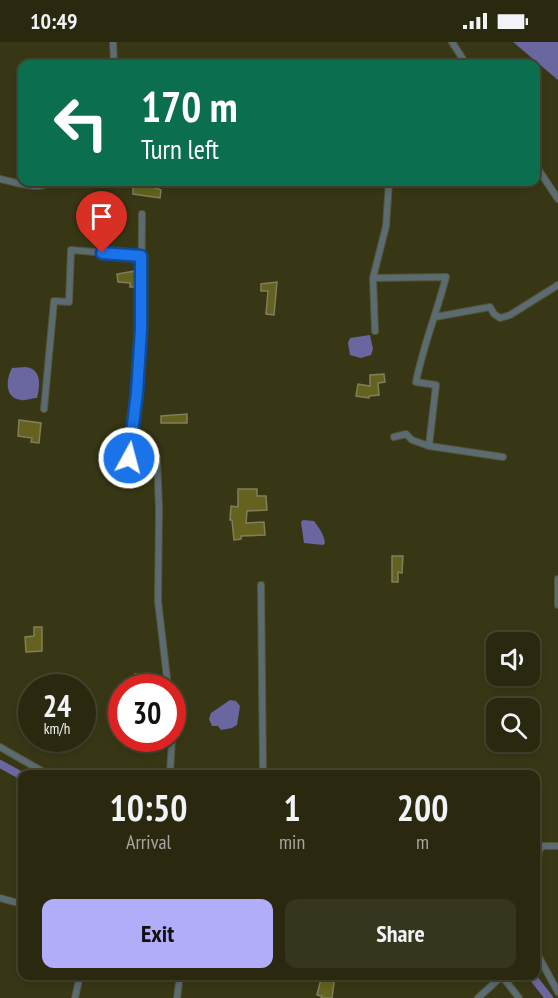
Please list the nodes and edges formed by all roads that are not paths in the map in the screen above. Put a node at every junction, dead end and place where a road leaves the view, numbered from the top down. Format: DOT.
graph roads {
  1 [pos="114,42"];
  2 [pos="452,42"];
  3 [pos="114,60"];
  4 [pos="463,60"];
  5 [pos="540,172"];
  6 [pos="0,179"];
  7 [pos="18,183"];
  8 [pos="389,186"];
  9 [pos="558,199"];
  10 [pos="142,214"];
  11 [pos="141,256"];
  12 [pos="373,278"];
  13 [pos="558,285"];
  14 [pos="435,317"];
  15 [pos="375,331"];
  16 [pos="44,410"];
  17 [pos="394,437"];
  18 [pos="429,446"];
  19 [pos="503,457"];
  20 [pos="558,579"];
  21 [pos="261,585"];
  22 [pos="558,604"];
  23 [pos="166,674"];
  24 [pos="0,747"];
  25 [pos="171,752"];
  26 [pos="40,770"];
  27 [pos="170,770"];
  28 [pos="263,770"];
  29 [pos="558,846"];
  30 [pos="540,849"];
  31 [pos="0,898"];
  32 [pos="18,903"];
  33 [pos="540,959"];
  34 [pos="79,980"];
  35 [pos="179,980"];
  36 [pos="498,980"];
  37 [pos="505,980"];
  38 [pos="558,992"];
  39 [pos="75,998"];
  40 [pos="177,998"];
  41 [pos="478,998"];
  42 [pos="519,998"];
  1 -- 3 [label="street"];
  2 -- 4 [label="street"];
  5 -- 9 [label="street"];
  6 -- 7 [label="street"];
  8 -- 12 [label="street"];
  10 -- 11 [label="street"];
  11 -- 16 [label="street"];
  11 -- 23 [label="street"];
  12 -- 14 [label="street"];
  12 -- 15 [label="street"];
  13 -- 14 [label="street"];
  14 -- 18 [label="street"];
  17 -- 18 [label="street"];
  18 -- 19 [label="street"];
  20 -- 22 [label="street"];
  21 -- 28 [label="street"];
  24 -- 26 [label="street"];
  25 -- 27 [label="street"];
  29 -- 30 [label="street"];
  31 -- 32 [label="street"];
  33 -- 38 [label="street"];
  34 -- 39 [label="street"];
  35 -- 40 [label="street"];
  36 -- 41 [label="street"];
  37 -- 42 [label="street"];
}
